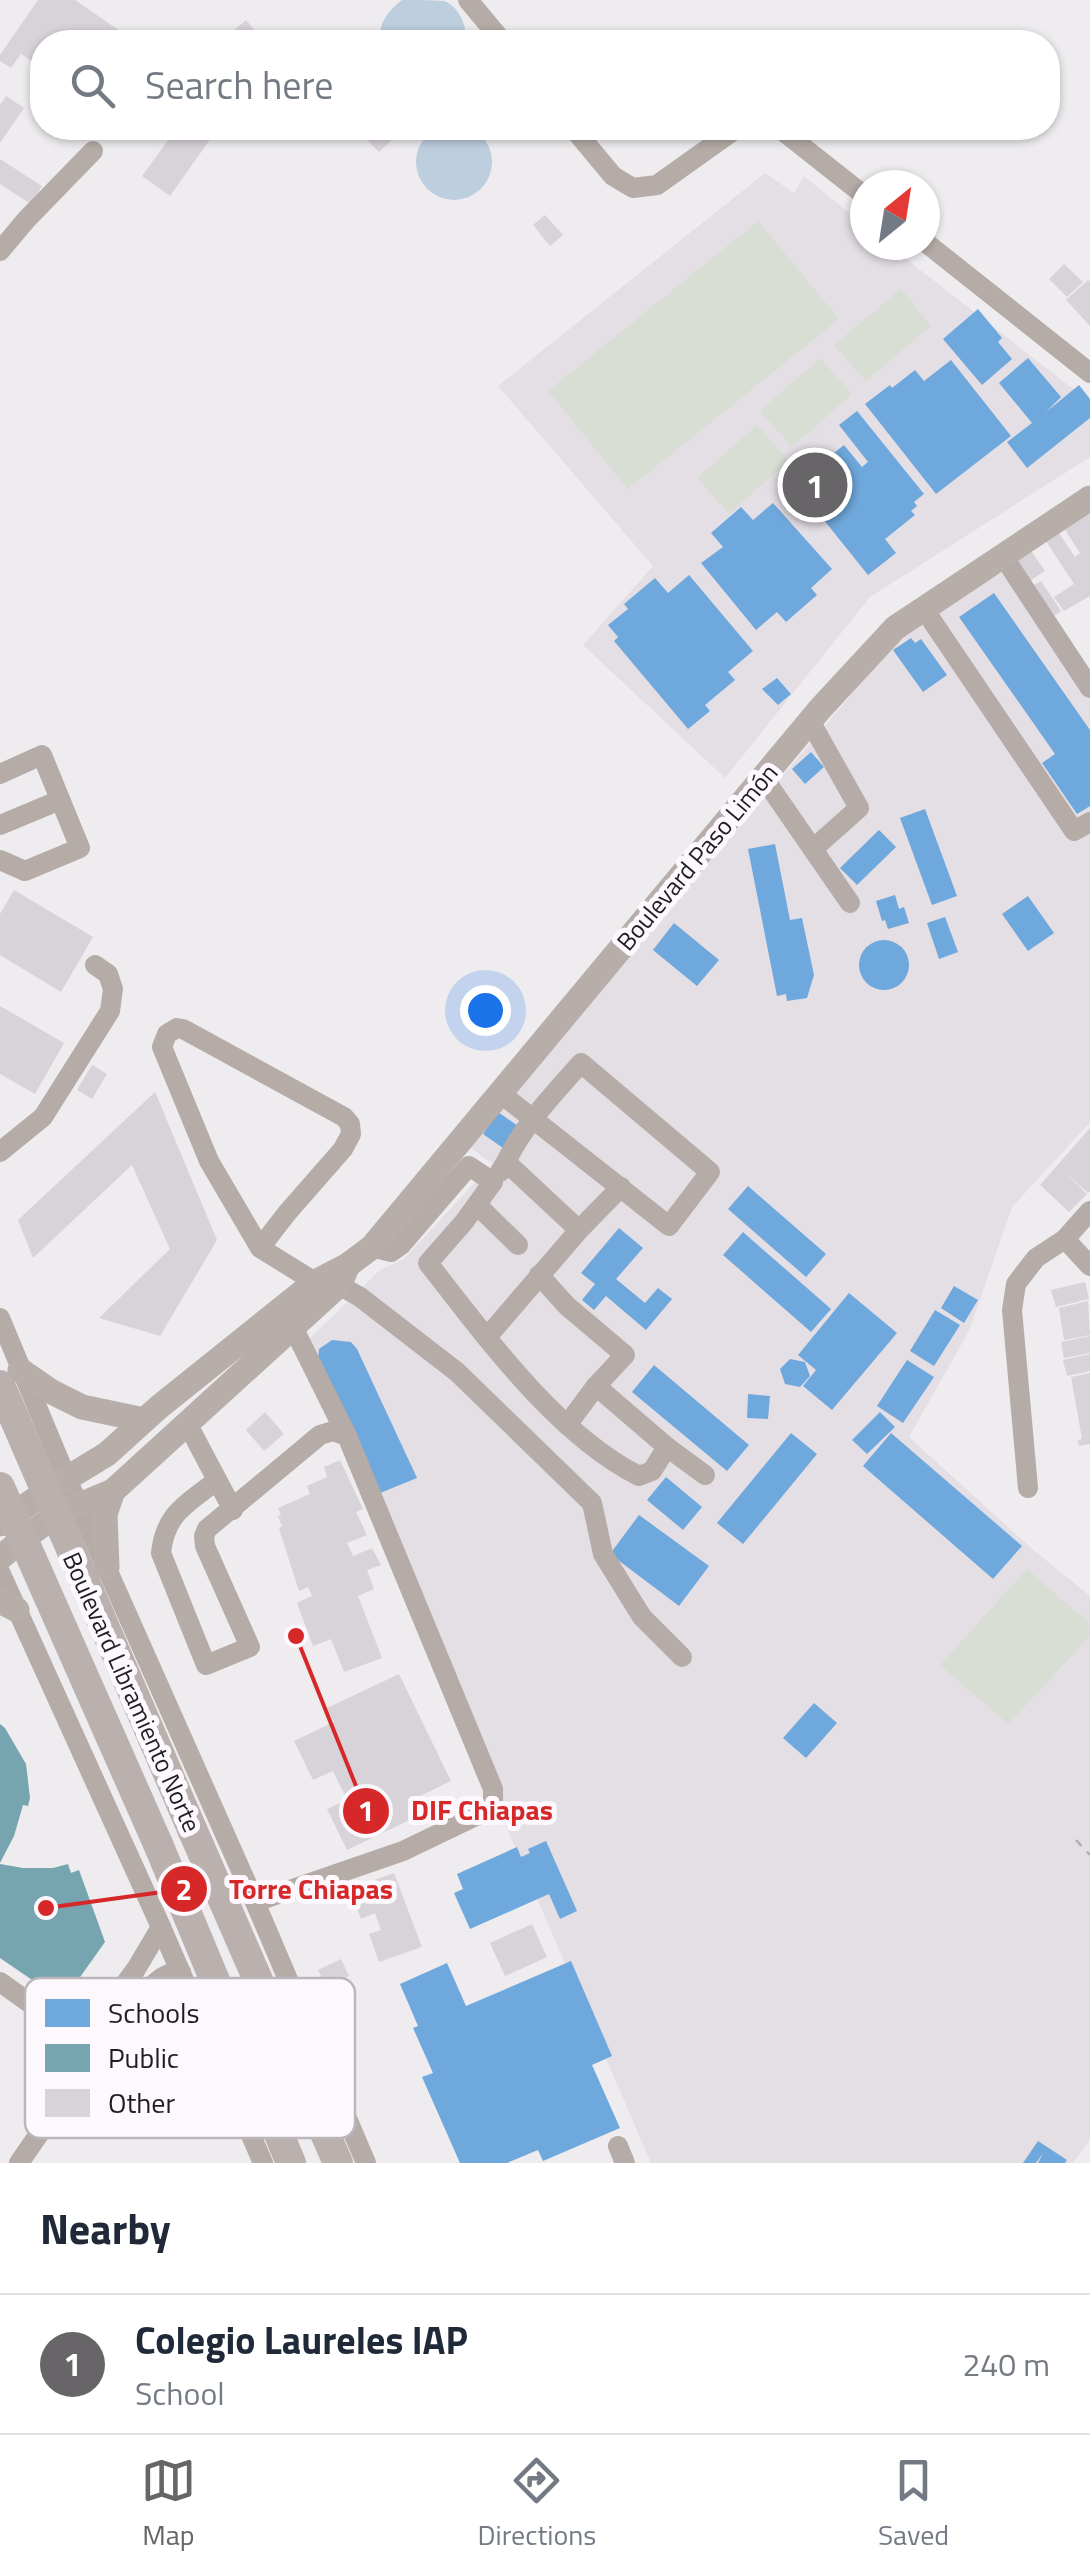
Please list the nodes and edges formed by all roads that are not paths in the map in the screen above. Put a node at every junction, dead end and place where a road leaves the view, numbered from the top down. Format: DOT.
graph roads {
  1 [pos="468,0"];
  2 [pos="493,30"];
  3 [pos="583,140"];
  4 [pos="720,140"];
  5 [pos="794,140"];
  6 [pos="93,151"];
  7 [pos="850,184"];
  8 [pos="0,250"];
  9 [pos="940,254"];
  10 [pos="1090,373"];
  11 [pos="1090,498"];
  12 [pos="1003,556"];
  13 [pos="924,609"];
  14 [pos="1090,688"];
  15 [pos="810,722"];
  16 [pos="0,774"];
  17 [pos="764,777"];
  18 [pos="60,800"];
  19 [pos="1090,822"];
  20 [pos="0,825"];
  21 [pos="813,849"];
  22 [pos="0,860"];
  23 [pos="850,903"];
  24 [pos="95,964"];
  25 [pos="500,1093"];
  26 [pos="532,1118"];
  27 [pos="0,1152"];
  28 [pos="506,1162"];
  29 [pos="493,1182"];
  30 [pos="621,1187"];
  31 [pos="477,1205"];
  32 [pos="1090,1211"];
  33 [pos="579,1230"];
  34 [pos="1065,1239"];
  35 [pos="518,1245"];
  36 [pos="372,1247"];
  37 [pos="260,1248"];
  38 [pos="1090,1266"];
  39 [pos="539,1275"];
  40 [pos="334,1277"];
  41 [pos="0,1318"];
  42 [pos="289,1319"];
  43 [pos="488,1336"];
  44 [pos="10,1377"];
  45 [pos="596,1386"];
  46 [pos="144,1420"];
  47 [pos="188,1424"];
  48 [pos="566,1425"];
  49 [pos="346,1436"];
  50 [pos="667,1447"];
  51 [pos="705,1476"];
  52 [pos="216,1481"];
  53 [pos="59,1484"];
  54 [pos="0,1487"];
  55 [pos="1028,1488"];
  56 [pos="113,1491"];
  57 [pos="68,1509"];
  58 [pos="233,1510"];
  59 [pos="0,1524"];
  60 [pos="0,1558"];
  61 [pos="107,1567"];
  62 [pos="0,1572"];
  63 [pos="9,1606"];
  64 [pos="682,1657"];
  65 [pos="255,1902"];
  66 [pos="161,1927"];
  67 [pos="181,1972"];
  68 [pos="129,1978"];
  69 [pos="160,1978"];
  70 [pos="184,1978"];
  71 [pos="213,1978"];
  72 [pos="257,1978"];
  73 [pos="287,1978"];
  74 [pos="0,1982"];
  75 [pos="25,2000"];
  76 [pos="355,2137"];
  77 [pos="36,2138"];
  78 [pos="252,2138"];
  79 [pos="280,2138"];
  80 [pos="327,2138"];
  81 [pos="19,2163"];
  82 [pos="263,2163"];
  83 [pos="290,2163"];
  84 [pos="338,2163"];
  85 [pos="366,2163"];
  1 -- 2 [label="street"];
  3 -- 4 [label="street"];
  5 -- 7 [label="street"];
  6 -- 8 [label="street"];
  9 -- 10 [label="street"];
  11 -- 12 [label="main road, Boulevard Paso Limón"];
  12 -- 13 [label="main road, Boulevard Paso Limón"];
  12 -- 14 [label="street"];
  13 -- 15 [label="main road, Boulevard Paso Limón"];
  13 -- 19 [label="street"];
  15 -- 17 [label="main road, Boulevard Paso Limón"];
  15 -- 21 [label="street"];
  16 -- 18 [label="street"];
  17 -- 21 [label="street"];
  17 -- 25 [label="main road, Boulevard Paso Limón"];
  18 -- 20 [label="street"];
  18 -- 22 [label="street"];
  21 -- 23 [label="street"];
  24 -- 27 [label="street"];
  25 -- 26 [label="street"];
  25 -- 36 [label="main road, Boulevard Paso Limón"];
  26 -- 28 [label="street"];
  26 -- 30 [label="street"];
  26 -- 30 [label="street"];
  28 -- 29 [label="street"];
  28 -- 33 [label="street"];
  29 -- 31 [label="street"];
  29 -- 36 [label="street"];
  30 -- 33 [label="street"];
  31 -- 35 [label="street"];
  31 -- 43 [label="street"];
  32 -- 34 [label="street"];
  33 -- 39 [label="street"];
  34 -- 38 [label="street"];
  34 -- 55 [label="street"];
  36 -- 40 [label="main road, Boulevard Paso Limón"];
  37 -- 37 [label="street"];
  37 -- 40 [label="street"];
  39 -- 43 [label="street"];
  39 -- 45 [label="street"];
  40 -- 42 [label="main road, Boulevard Paso Limón"];
  40 -- 64 [label="street"];
  41 -- 44 [label="street"];
  42 -- 46 [label="main road, Boulevard Paso Limón"];
  42 -- 47 [label="main road, Boulevard Paso Limón"];
  42 -- 49 [label="street"];
  43 -- 48 [label="street"];
  44 -- 46 [label="main road"];
  44 -- 53 [label="street"];
  44 -- 72 [label="highway, Boulevard Libramiento Norte, bridge"];
  45 -- 48 [label="street"];
  45 -- 50 [label="street"];
  46 -- 53 [label="main road, Boulevard Paso Limón"];
  47 -- 52 [label="street"];
  47 -- 56 [label="main road, Boulevard Paso Limón"];
  48 -- 50 [label="street"];
  49 -- 58 [label="street"];
  49 -- 65 [label="street"];
  50 -- 51 [label="street"];
  52 -- 58 [label="street"];
  52 -- 58 [label="street"];
  53 -- 57 [label="street"];
  53 -- 59 [label="main road, Boulevard Paso Limón"];
  54 -- 71 [label="highway, Boulevard Libramiento Norte, bridge"];
  56 -- 57 [label="main road, Boulevard Paso Limón"];
  56 -- 61 [label="main road"];
  57 -- 60 [label="main road, Boulevard Paso Limón"];
  57 -- 61 [label="street"];
  61 -- 65 [label="street"];
  62 -- 63 [label="street"];
  63 -- 66 [label="street"];
  65 -- 73 [label="street"];
  66 -- 67 [label="street"];
  66 -- 68 [label="street"];
  67 -- 69 [label="street"];
  67 -- 70 [label="street"];
  74 -- 75 [label="street"];
  76 -- 85 [label="street"];
  77 -- 81 [label="street"];
  78 -- 82 [label="street"];
  79 -- 83 [label="highway, Boulevard Libramiento Norte, bridge"];
  80 -- 84 [label="highway, Boulevard Libramiento Norte, bridge"];
}
